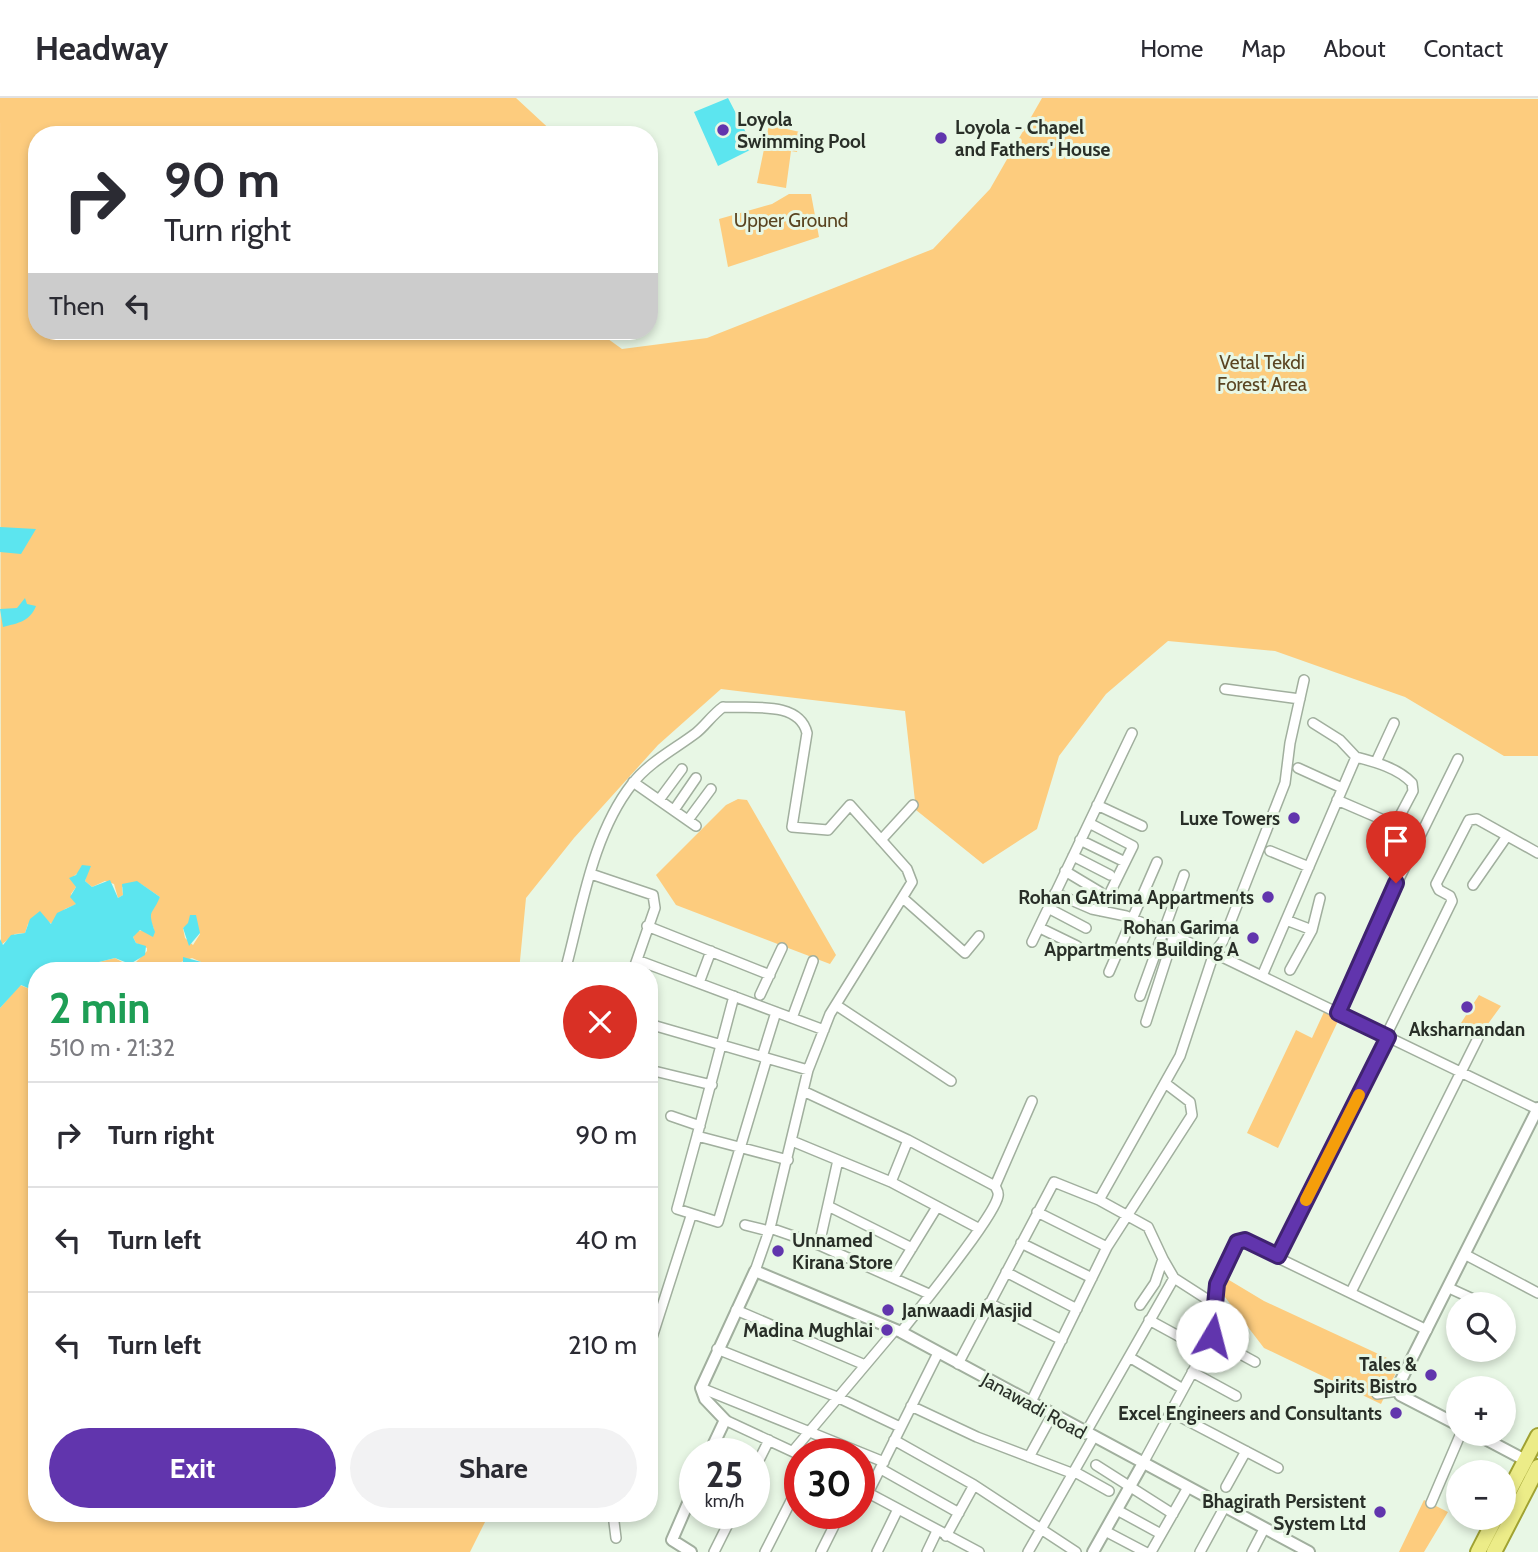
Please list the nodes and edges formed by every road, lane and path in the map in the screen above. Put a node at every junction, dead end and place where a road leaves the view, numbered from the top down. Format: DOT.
graph roads {
  1 [pos="1304,680"];
  2 [pos="1226,690"];
  3 [pos="1300,699"];
  4 [pos="1313,723"];
  5 [pos="1394,723"];
  6 [pos="1132,733"];
  7 [pos="1356,757"];
  8 [pos="1458,759"];
  9 [pos="1376,762"];
  10 [pos="1298,768"];
  11 [pos="682,769"];
  12 [pos="696,778"];
  13 [pos="633,782"];
  14 [pos="1342,788"];
  15 [pos="711,789"];
  16 [pos="659,800"];
  17 [pos="1338,800"];
  18 [pos="1097,805"];
  19 [pos="913,806"];
  20 [pos="674,810"];
  21 [pos="1089,822"];
  22 [pos="1142,826"];
  23 [pos="1507,836"];
  24 [pos="881,840"];
  25 [pos="1080,840"];
  26 [pos="1270,851"];
  27 [pos="1538,853"];
  28 [pos="1073,856"];
  29 [pos="1125,862"];
  30 [pos="1157,862"];
  31 [pos="1309,867"];
  32 [pos="1065,871"];
  33 [pos="591,874"];
  34 [pos="1110,875"];
  35 [pos="1184,875"];
  36 [pos="1474,885"];
  37 [pos="1100,892"];
  38 [pos="1055,893"];
  39 [pos="1320,898"];
  40 [pos="904,899"];
  41 [pos="1048,908"];
  42 [pos="1101,911"];
  43 [pos="1132,919"];
  44 [pos="1286,919"];
  45 [pos="647,926"];
  46 [pos="1040,928"];
  47 [pos="1086,928"];
  48 [pos="1312,930"];
  49 [pos="1163,932"];
  50 [pos="1174,935"];
  51 [pos="979,936"];
  52 [pos="1032,943"];
  53 [pos="1077,946"];
  54 [pos="782,948"];
  55 [pos="711,951"];
  56 [pos="1214,953"];
  57 [pos="637,960"];
  58 [pos="813,961"];
  59 [pos="567,962"];
  60 [pos="642,962"];
  61 [pos="658,968"];
  62 [pos="1290,970"];
  63 [pos="1109,972"];
  64 [pos="770,975"];
  65 [pos="1262,976"];
  66 [pos="699,983"];
  67 [pos="761,995"];
  68 [pos="734,996"];
  69 [pos="1140,996"];
  70 [pos="836,1005"];
  71 [pos="776,1012"];
  72 [pos="1338,1013"];
  73 [pos="792,1018"];
  74 [pos="1146,1022"];
  75 [pos="658,1027"];
  76 [pos="824,1030"];
  77 [pos="1388,1037"];
  78 [pos="1478,1038"];
  79 [pos="723,1045"];
  80 [pos="764,1058"];
  81 [pos="808,1070"];
  82 [pos="658,1072"];
  83 [pos="1462,1073"];
  84 [pos="951,1081"];
  85 [pos="1165,1083"];
  86 [pos="712,1085"];
  87 [pos="803,1091"];
  88 [pos="1032,1101"];
  89 [pos="1538,1109"];
  90 [pos="671,1116"];
  91 [pos="699,1131"];
  92 [pos="908,1140"];
  93 [pos="792,1141"];
  94 [pos="742,1147"];
  95 [pos="788,1160"];
  96 [pos="838,1160"];
  97 [pos="891,1182"];
  98 [pos="995,1186"];
  99 [pos="1098,1200"];
  100 [pos="828,1206"];
  101 [pos="937,1207"];
  102 [pos="1037,1212"];
  103 [pos="1126,1214"];
  104 [pos="691,1216"];
  105 [pos="745,1225"];
  106 [pos="978,1228"];
  107 [pos="769,1230"];
  108 [pos="1021,1243"];
  109 [pos="819,1245"];
  110 [pos="1107,1247"];
  111 [pos="912,1248"];
  112 [pos="1466,1255"];
  113 [pos="1278,1256"];
  114 [pos="1163,1259"];
  115 [pos="755,1271"];
  116 [pos="1006,1272"];
  117 [pos="894,1277"];
  118 [pos="1092,1278"];
  119 [pos="1174,1278"];
  120 [pos="1449,1288"];
  121 [pos="1351,1292"];
  122 [pos="1458,1292"];
  123 [pos="1538,1293"];
  124 [pos="929,1294"];
  125 [pos="989,1303"];
  126 [pos="1140,1305"];
  127 [pos="1216,1305"];
  128 [pos="1077,1309"];
  129 [pos="736,1310"];
  130 [pos="658,1319"];
  131 [pos="1149,1320"];
  132 [pos="1427,1330"];
  133 [pos="898,1331"];
  134 [pos="1211,1338"];
  135 [pos="1062,1340"];
  136 [pos="717,1349"];
  137 [pos="1204,1350"];
  138 [pos="938,1353"];
  139 [pos="1129,1357"];
  140 [pos="1255,1363"];
  141 [pos="958,1364"];
  142 [pos="865,1366"];
  143 [pos="1192,1372"];
  144 [pos="701,1388"];
  145 [pos="1183,1390"];
  146 [pos="1398,1391"];
  147 [pos="1377,1394"];
  148 [pos="1236,1396"];
  149 [pos="837,1397"];
  150 [pos="1030,1404"];
  151 [pos="911,1406"];
  152 [pos="1171,1412"];
  153 [pos="1052,1416"];
  154 [pos="1446,1419"];
  155 [pos="725,1420"];
  156 [pos="900,1427"];
  157 [pos="810,1432"];
  158 [pos="1089,1436"];
  159 [pos="1538,1436"];
  160 [pos="717,1438"];
  161 [pos="765,1438"];
  162 [pos="806,1438"];
  163 [pos="894,1440"];
  164 [pos="1455,1446"];
  165 [pos="1498,1446"];
  166 [pos="1245,1451"];
  167 [pos="1029,1457"];
  168 [pos="1532,1464"];
  169 [pos="1096,1465"];
  170 [pos="1142,1465"];
  171 [pos="883,1466"];
  172 [pos="1278,1468"];
  173 [pos="1074,1473"];
  174 [pos="875,1476"];
  175 [pos="974,1485"];
  176 [pos="1516,1486"];
  177 [pos="1226,1487"];
  178 [pos="1129,1488"];
  179 [pos="1187,1489"];
  180 [pos="1109,1491"];
  181 [pos="875,1496"];
  182 [pos="1431,1503"];
  183 [pos="1224,1508"];
  184 [pos="898,1509"];
  185 [pos="1117,1510"];
  186 [pos="959,1513"];
  187 [pos="1173,1514"];
  188 [pos="784,1515"];
  189 [pos="614,1522"];
  190 [pos="679,1526"];
  191 [pos="726,1529"];
  192 [pos="832,1529"];
  193 [pos="1264,1529"];
  194 [pos="1042,1530"];
  195 [pos="1489,1530"];
  196 [pos="1105,1531"];
  197 [pos="942,1533"];
  198 [pos="1161,1534"];
  199 [pos="617,1538"];
  200 [pos="1096,1551"];
  201 [pos="691,1552"];
  202 [pos="714,1552"];
  203 [pos="765,1552"];
  204 [pos="821,1552"];
  205 [pos="877,1552"];
  206 [pos="927,1552"];
  207 [pos="978,1552"];
  208 [pos="1028,1552"];
  209 [pos="1076,1552"];
  210 [pos="1145,1552"];
  211 [pos="1151,1552"];
  212 [pos="1200,1552"];
  213 [pos="1252,1552"];
  214 [pos="1307,1552"];
  215 [pos="1478,1552"];
  216 [pos="1494,1552"];
  1 -- 3 [label="street"];
  2 -- 3 [label="street"];
  3 -- 56 [label="street"];
  4 -- 7 [label="street"];
  5 -- 9 [label="street"];
  6 -- 18 [label="street"];
  7 -- 9 [label="street"];
  7 -- 14 [label="street"];
  8 -- 72 [label="street"];
  9 -- 17 [label="street"];
  10 -- 14 [label="street"];
  11 -- 16 [label="street"];
  12 -- 20 [label="street"];
  13 -- 16 [label="street"];
  13 -- 24 [label="street"];
  13 -- 33 [label="street"];
  14 -- 17 [label="street"];
  15 -- 20 [label="street"];
  16 -- 20 [label="street"];
  17 -- 31 [label="street"];
  18 -- 21 [label="street"];
  18 -- 22 [label="street"];
  19 -- 24 [label="street"];
  21 -- 25 [label="street"];
  21 -- 29 [label="street"];
  23 -- 27 [label="street"];
  23 -- 36 [label="street"];
  23 -- 77 [label="street"];
  24 -- 40 [label="street"];
  25 -- 28 [label="street"];
  25 -- 29 [label="street"];
  26 -- 31 [label="street"];
  28 -- 32 [label="street"];
  28 -- 34 [label="street"];
  29 -- 42 [label="street"];
  30 -- 43 [label="street"];
  31 -- 44 [label="street"];
  32 -- 37 [label="street"];
  32 -- 38 [label="street"];
  33 -- 45 [label="street"];
  33 -- 59 [label="street"];
  35 -- 49 [label="street"];
  38 -- 41 [label="street"];
  38 -- 42 [label="street"];
  39 -- 48 [label="street"];
  40 -- 51 [label="street"];
  40 -- 70 [label="street"];
  41 -- 46 [label="street"];
  41 -- 47 [label="street"];
  42 -- 43 [label="street"];
  43 -- 49 [label="street"];
  43 -- 63 [label="street"];
  44 -- 48 [label="street"];
  44 -- 65 [label="street"];
  45 -- 55 [label="street"];
  45 -- 57 [label="street"];
  46 -- 52 [label="street"];
  46 -- 53 [label="street"];
  48 -- 62 [label="street"];
  49 -- 50 [label="street"];
  49 -- 69 [label="street"];
  50 -- 56 [label="street"];
  50 -- 74 [label="street"];
  54 -- 64 [label="street"];
  55 -- 64 [label="street"];
  55 -- 66 [label="street"];
  56 -- 65 [label="street"];
  56 -- 85 [label="street"];
  57 -- 60 [label="street"];
  58 -- 73 [label="street"];
  61 -- 66 [label="street"];
  64 -- 67 [label="street"];
  65 -- 72 [label="street"];
  66 -- 68 [label="street"];
  68 -- 71 [label="street"];
  68 -- 79 [label="street"];
  70 -- 76 [label="street"];
  70 -- 84 [label="street"];
  71 -- 73 [label="street"];
  71 -- 80 [label="street"];
  72 -- 77 [label="street"];
  73 -- 76 [label="street"];
  75 -- 79 [label="street"];
  76 -- 81 [label="street"];
  77 -- 83 [label="street"];
  77 -- 113 [label="street"];
  78 -- 83 [label="street"];
  79 -- 80 [label="street"];
  79 -- 86 [label="street"];
  80 -- 81 [label="street"];
  80 -- 94 [label="street"];
  81 -- 87 [label="street"];
  82 -- 86 [label="street"];
  83 -- 89 [label="street"];
  83 -- 121 [label="street"];
  85 -- 99 [label="street"];
  85 -- 103 [label="street"];
  86 -- 91 [label="street"];
  87 -- 92 [label="street"];
  87 -- 93 [label="street"];
  88 -- 98 [label="street"];
  89 -- 112 [label="street"];
  90 -- 91 [label="street"];
  91 -- 94 [label="street"];
  91 -- 104 [label="street"];
  92 -- 97 [label="street"];
  92 -- 98 [label="street"];
  93 -- 95 [label="street"];
  93 -- 96 [label="street"];
  94 -- 95 [label="street"];
  94 -- 104 [label="street"];
  95 -- 107 [label="street"];
  96 -- 97 [label="street"];
  96 -- 100 [label="street"];
  97 -- 101 [label="street"];
  98 -- 106 [label="street"];
  99 -- 102 [label="street"];
  99 -- 103 [label="street"];
  100 -- 109 [label="street"];
  100 -- 111 [label="street"];
  101 -- 106 [label="street"];
  101 -- 111 [label="street"];
  102 -- 108 [label="street"];
  102 -- 110 [label="street"];
  103 -- 110 [label="street"];
  103 -- 114 [label="street"];
  104 -- 130 [label="street"];
  105 -- 107 [label="street"];
  106 -- 124 [label="street"];
  107 -- 109 [label="street"];
  107 -- 115 [label="street"];
  108 -- 116 [label="street"];
  108 -- 118 [label="street"];
  109 -- 117 [label="street"];
  110 -- 118 [label="street"];
  111 -- 117 [label="street"];
  112 -- 120 [label="street"];
  112 -- 123 [label="street"];
  113 -- 121 [label="street"];
  113 -- 127 [label="street"];
  114 -- 119 [label="street"];
  114 -- 126 [label="street"];
  115 -- 129 [label="street"];
  115 -- 133 [label="street, Janawadi Road"];
  116 -- 125 [label="street"];
  116 -- 128 [label="street"];
  117 -- 124 [label="street"];
  118 -- 128 [label="street"];
  119 -- 127 [label="street"];
  119 -- 131 [label="street"];
  120 -- 122 [label="street"];
  120 -- 132 [label="street"];
  121 -- 132 [label="street"];
  124 -- 133 [label="street"];
  125 -- 135 [label="street"];
  125 -- 141 [label="street"];
  127 -- 134 [label="street"];
  128 -- 135 [label="street"];
  129 -- 136 [label="street"];
  129 -- 142 [label="street"];
  131 -- 137 [label="street"];
  131 -- 139 [label="street"];
  132 -- 146 [label="street"];
  133 -- 138 [label="street, Janawadi Road"];
  133 -- 142 [label="street"];
  134 -- 137 [label="street"];
  134 -- 140 [label="street"];
  135 -- 150 [label="street"];
  136 -- 144 [label="street"];
  136 -- 149 [label="street"];
  137 -- 143 [label="street"];
  138 -- 141 [label="street, Janawadi Road"];
  138 -- 151 [label="street"];
  139 -- 145 [label="street"];
  139 -- 158 [label="street"];
  141 -- 150 [label="street, Janawadi Road"];
  142 -- 149 [label="street"];
  143 -- 145 [label="street"];
  143 -- 148 [label="street"];
  144 -- 155 [label="street"];
  144 -- 157 [label="street"];
  145 -- 152 [label="street"];
  146 -- 147 [label="street"];
  146 -- 154 [label="street"];
  149 -- 156 [label="street"];
  149 -- 157 [label="street"];
  150 -- 153 [label="street, Janawadi Road"];
  151 -- 156 [label="street"];
  151 -- 167 [label="street"];
  152 -- 166 [label="street"];
  152 -- 170 [label="street"];
  153 -- 158 [label="street, Janawadi Road"];
  153 -- 167 [label="street"];
  155 -- 160 [label="street"];
  155 -- 161 [label="street"];
  156 -- 163 [label="street"];
  157 -- 162 [label="street"];
  157 -- 171 [label="street"];
  158 -- 170 [label="street, Janawadi Road"];
  158 -- 173 [label="street"];
  159 -- 168 [label="main road"];
  163 -- 171 [label="street"];
  163 -- 175 [label="street"];
  164 -- 182 [label="street"];
  165 -- 168 [label="street"];
  166 -- 172 [label="street"];
  166 -- 177 [label="street"];
  167 -- 173 [label="street"];
  168 -- 176 [label="main road"];
  168 -- 216 [label="main road"];
  169 -- 178 [label="street"];
  170 -- 178 [label="street"];
  170 -- 179 [label="street, Janawadi Road"];
  171 -- 174 [label="street"];
  171 -- 186 [label="street"];
  173 -- 180 [label="street"];
  173 -- 194 [label="street"];
  175 -- 186 [label="street"];
  175 -- 194 [label="street"];
  178 -- 185 [label="street"];
  178 -- 187 [label="street"];
  179 -- 183 [label="street, Janawadi Road"];
  179 -- 187 [label="street"];
  181 -- 184 [label="street"];
  183 -- 193 [label="street, Janawadi Road"];
  183 -- 212 [label="street"];
  184 -- 197 [label="street"];
  184 -- 205 [label="street"];
  185 -- 196 [label="street"];
  185 -- 198 [label="street"];
  186 -- 197 [label="street"];
  187 -- 198 [label="street"];
  188 -- 203 [label="street"];
  189 -- 199 [label="street"];
  190 -- 201 [label="street"];
  191 -- 202 [label="street"];
  192 -- 204 [label="street"];
  193 -- 213 [label="street"];
  193 -- 214 [label="street, Janawadi Road"];
  194 -- 208 [label="street"];
  194 -- 209 [label="street"];
  195 -- 215 [label="main road"];
  196 -- 200 [label="street"];
  196 -- 210 [label="street"];
  197 -- 206 [label="street"];
  197 -- 207 [label="street"];
  198 -- 211 [label="street"];
}
